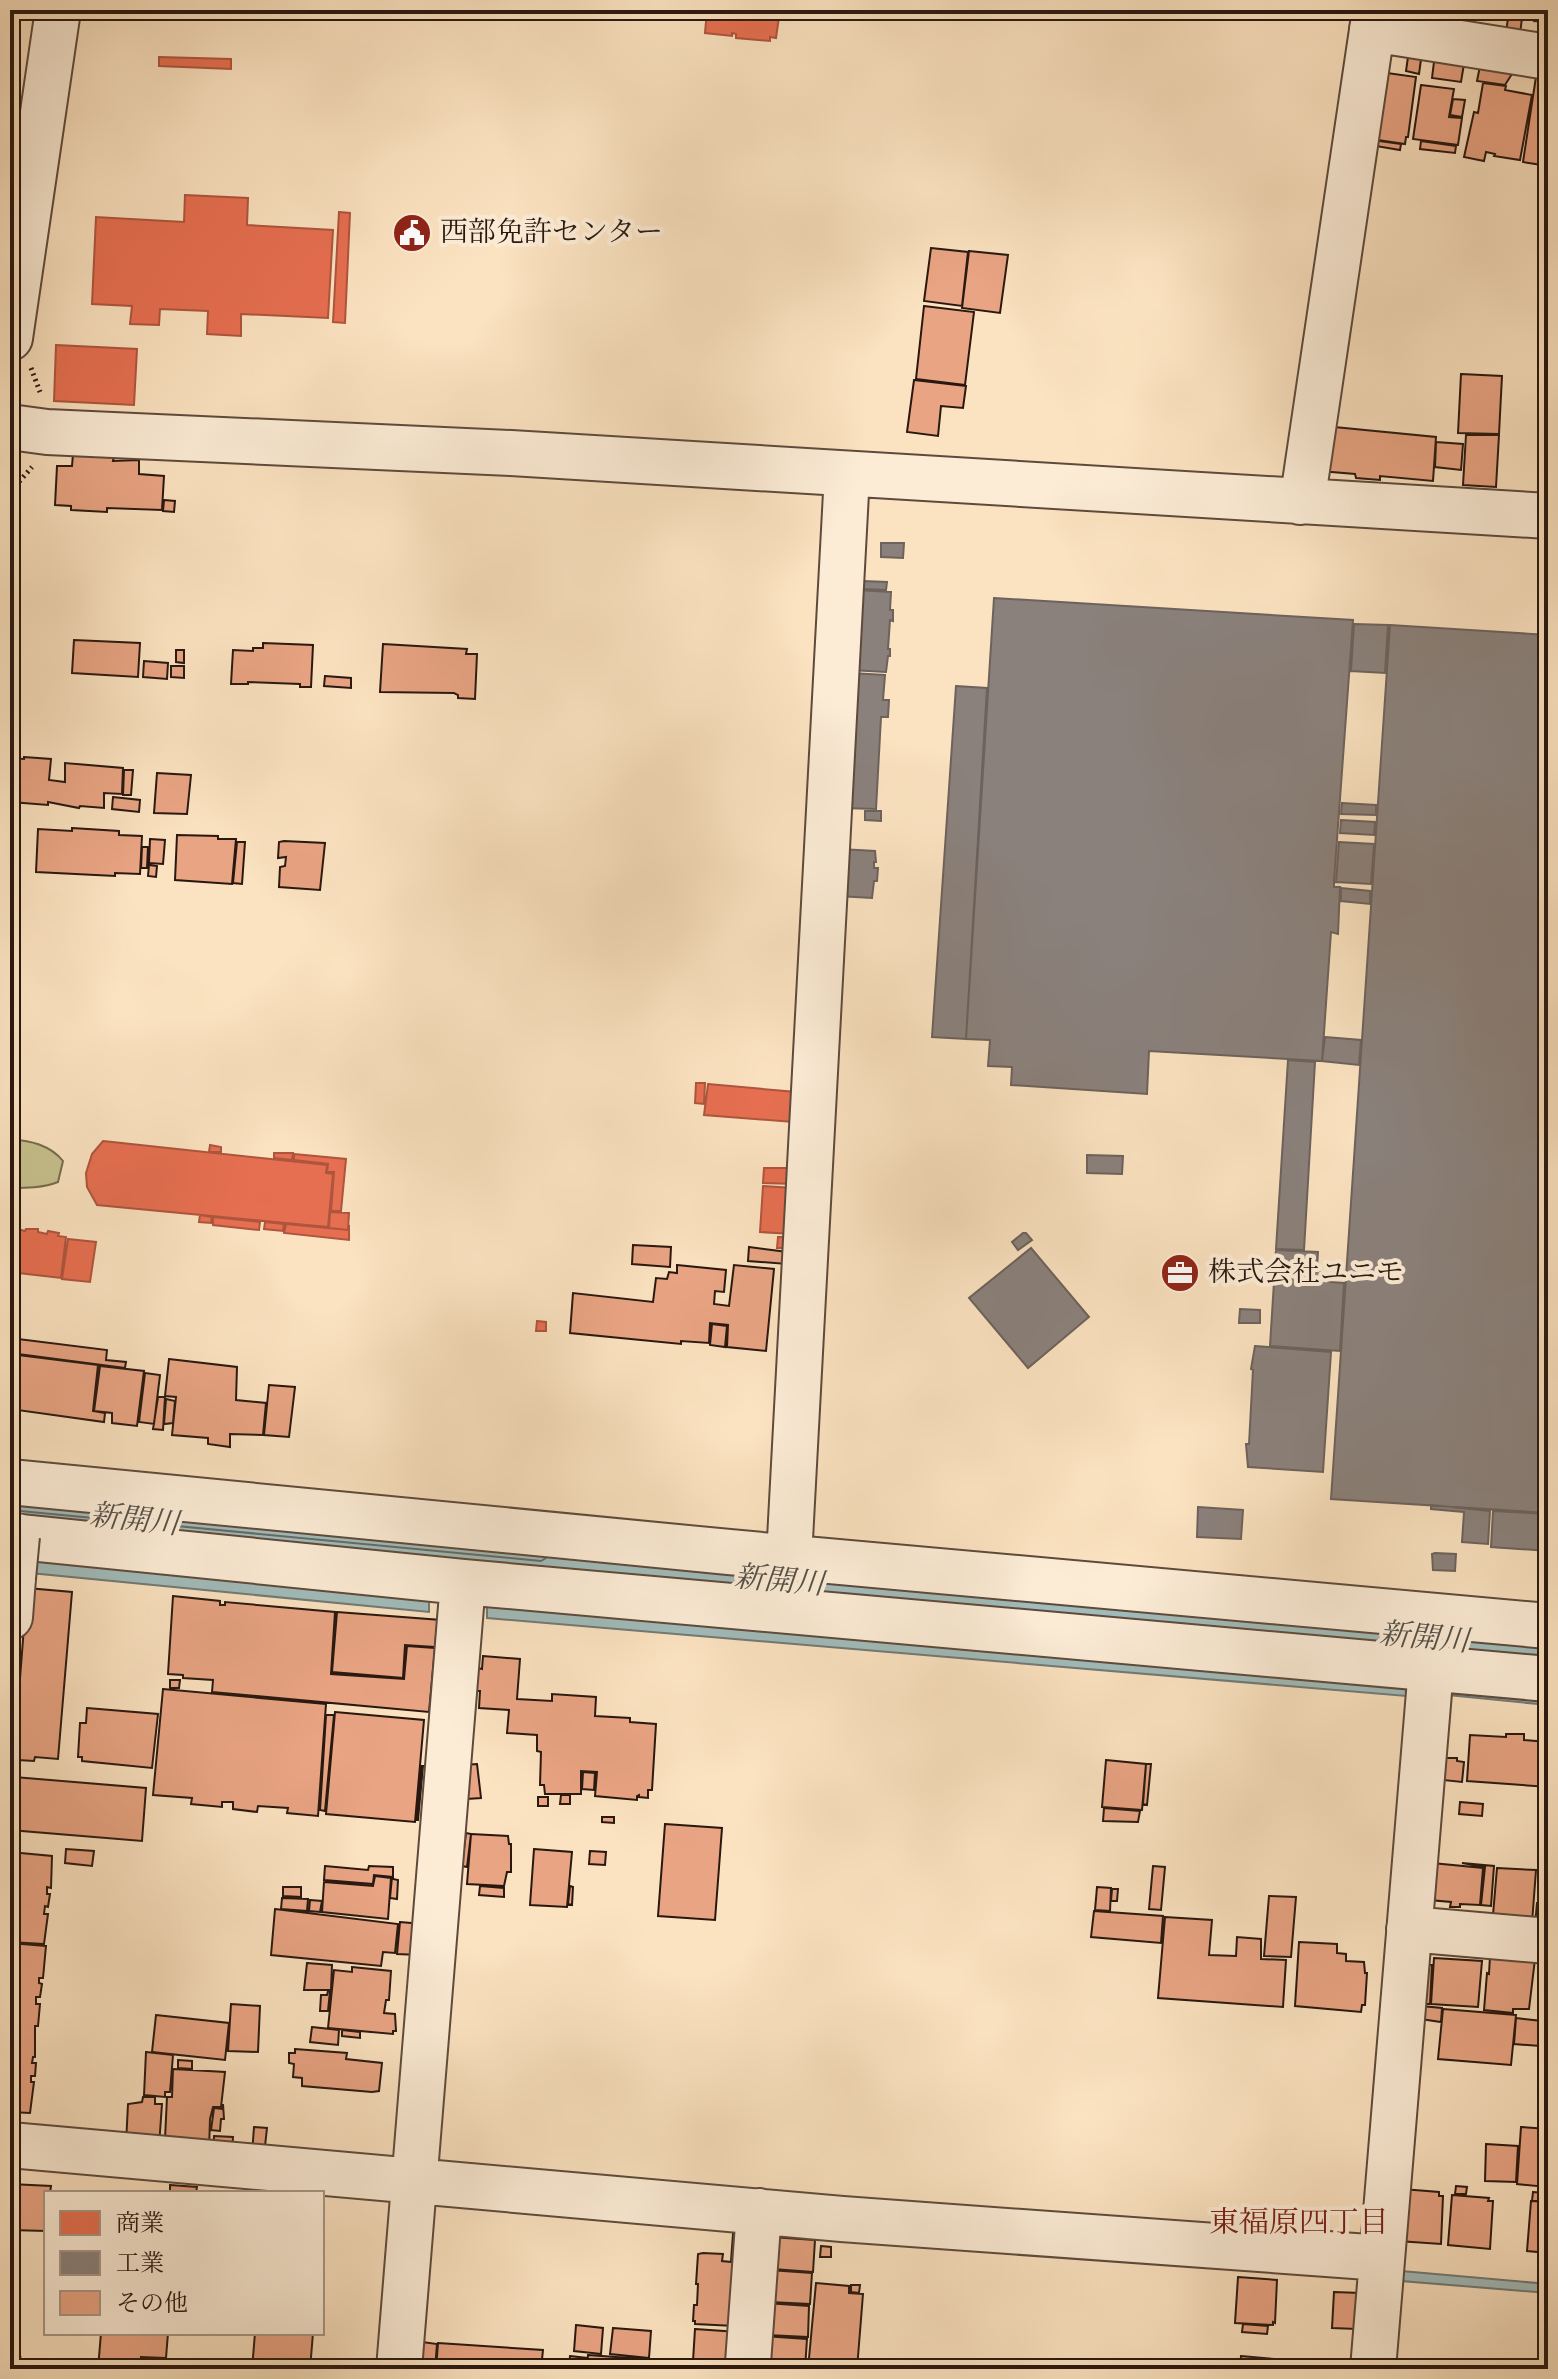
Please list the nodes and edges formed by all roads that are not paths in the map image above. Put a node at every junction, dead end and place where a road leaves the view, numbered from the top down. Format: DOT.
graph roads {
  1 [pos="58,10"];
  2 [pos="1374,20"];
  3 [pos="1548,57"];
  4 [pos="20,346"];
  5 [pos="10,427"];
  6 [pos="847,474"];
  7 [pos="1300,502"];
  8 [pos="1548,516"];
  9 [pos="10,1482"];
  10 [pos="789,1558"];
  11 [pos="13,1567"];
  12 [pos="463,1582"];
  13 [pos="1548,1626"];
  14 [pos="1431,1668"];
  15 [pos="1548,1679"];
  16 [pos="1409,1929"];
  17 [pos="1548,1941"];
  18 [pos="10,2145"];
  19 [pos="415,2179"];
  20 [pos="759,2211"];
  21 [pos="1382,2258"];
  22 [pos="748,2363"];
  23 [pos="399,2369"];
  24 [pos="1373,2369"];
  1 -- 4 [label="street"];
  2 -- 3 [label="street"];
  2 -- 7 [label="street"];
  5 -- 6 [label="street"];
  6 -- 7 [label="street"];
  6 -- 10 [label="street"];
  7 -- 8 [label="street"];
  9 -- 10 [label="street"];
  10 -- 13 [label="street"];
  11 -- 12 [label="street"];
  12 -- 14 [label="street"];
  12 -- 19 [label="street"];
  14 -- 15 [label="street"];
  14 -- 16 [label="street"];
  16 -- 17 [label="street"];
  16 -- 21 [label="street"];
  18 -- 19 [label="street"];
  19 -- 20 [label="street"];
  19 -- 23 [label="street"];
  20 -- 21 [label="street"];
  20 -- 22 [label="street"];
  21 -- 24 [label="street"];
}
